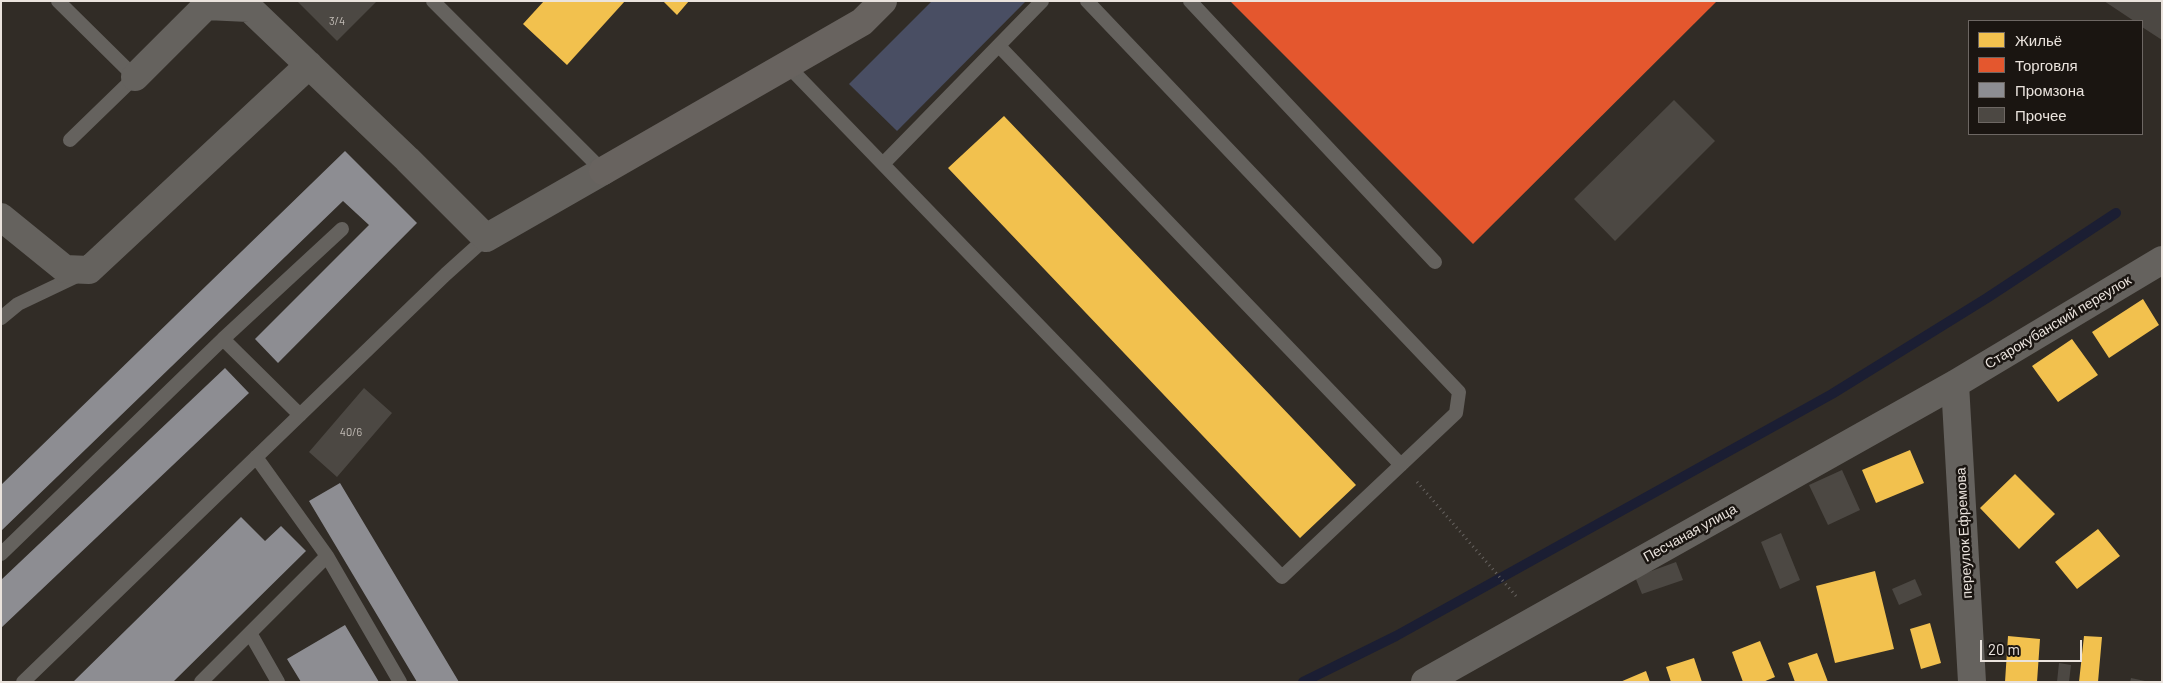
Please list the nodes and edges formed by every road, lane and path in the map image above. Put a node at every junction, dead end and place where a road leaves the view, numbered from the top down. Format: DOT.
graph roads {
  1 [pos="58,1"];
  2 [pos="433,1"];
  3 [pos="882,1"];
  4 [pos="1042,1"];
  5 [pos="1087,1"];
  6 [pos="1190,1"];
  7 [pos="998,46"];
  8 [pos="309,65"];
  9 [pos="787,65"];
  10 [pos="135,77"];
  11 [pos="70,140"];
  12 [pos="883,164"];
  13 [pos="603,171"];
  14 [pos="1,217"];
  15 [pos="342,229"];
  16 [pos="486,238"];
  17 [pos="2162,260"];
  18 [pos="1435,262"];
  19 [pos="89,270"];
  20 [pos="1,318"];
  21 [pos="223,339"];
  22 [pos="1955,384"];
  23 [pos="300,414"];
  24 [pos="256,457"];
  25 [pos="1401,465"];
  26 [pos="1,554"];
  27 [pos="327,556"];
  28 [pos="1494,570"];
  29 [pos="250,633"];
  30 [pos="23,682"];
  31 [pos="201,682"];
  32 [pos="278,682"];
  33 [pos="400,682"];
  34 [pos="1425,682"];
  35 [pos="1972,682"];
  1 -- 10 [label="lane"];
  2 -- 13 [label="lane"];
  3 -- 9 [label="street"];
  4 -- 7 [label="lane"];
  5 -- 25 [label="lane"];
  6 -- 18 [label="lane"];
  7 -- 12 [label="lane"];
  7 -- 25 [label="lane"];
  8 -- 10 [label="street"];
  8 -- 16 [label="street"];
  8 -- 19 [label="street"];
  9 -- 12 [label="lane"];
  9 -- 13 [label="street"];
  10 -- 11 [label="lane"];
  12 -- 25 [label="lane"];
  13 -- 16 [label="street"];
  14 -- 19 [label="street"];
  15 -- 21 [label="lane"];
  16 -- 23 [label="lane"];
  17 -- 22 [label="street, Старокубанский переулок"];
  19 -- 20 [label="lane"];
  21 -- 23 [label="lane"];
  21 -- 26 [label="lane"];
  22 -- 34 [label="street, Песчаная улица"];
  22 -- 35 [label="street, переулок Ефремова"];
  23 -- 24 [label="lane"];
  24 -- 27 [label="lane"];
  24 -- 30 [label="lane"];
  25 -- 28 [label="path"];
  27 -- 29 [label="lane"];
  27 -- 33 [label="lane"];
  29 -- 31 [label="lane"];
  29 -- 32 [label="lane"];
}
